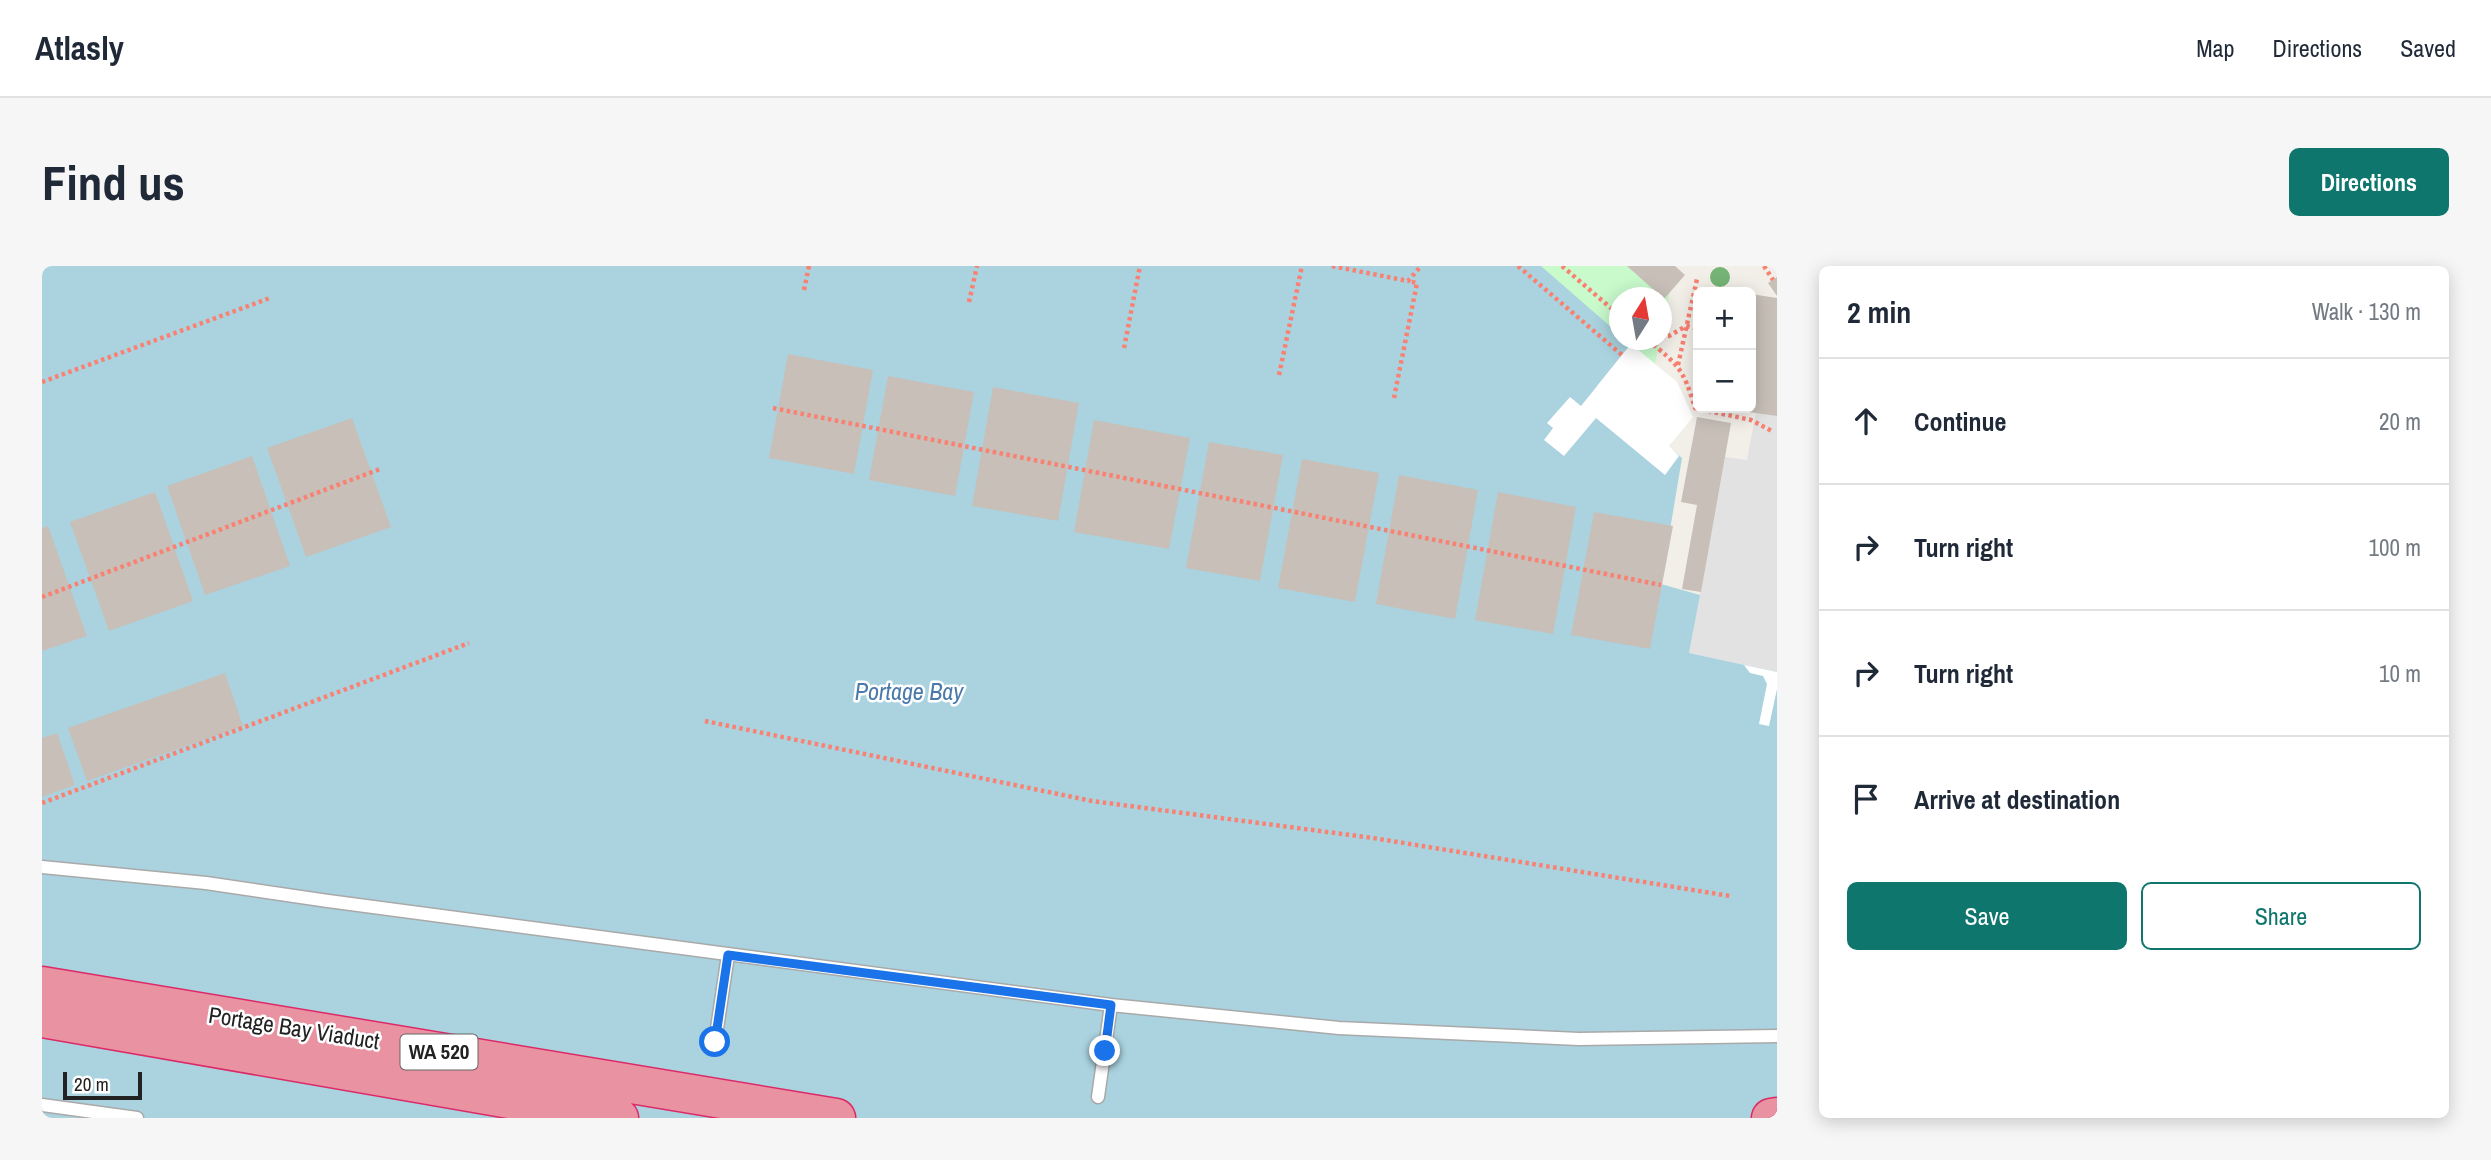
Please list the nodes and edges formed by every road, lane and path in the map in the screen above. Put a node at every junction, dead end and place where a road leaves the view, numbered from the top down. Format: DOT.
graph roads {
  1 [pos="808,266"];
  2 [pos="976,266"];
  3 [pos="1140,266"];
  4 [pos="1302,266"];
  5 [pos="1332,266"];
  6 [pos="1422,266"];
  7 [pos="1518,266"];
  8 [pos="1562,266"];
  9 [pos="1764,266"];
  10 [pos="1698,279"];
  11 [pos="1773,280"];
  12 [pos="1408,281"];
  13 [pos="804,290"];
  14 [pos="270,298"];
  15 [pos="969,302"];
  16 [pos="1609,306"];
  17 [pos="1686,326"];
  18 [pos="1693,327"];
  19 [pos="1672,334"];
  20 [pos="1124,348"];
  21 [pos="1660,350"];
  22 [pos="1622,355"];
  23 [pos="1678,365"];
  24 [pos="1279,375"];
  25 [pos="42,382"];
  26 [pos="1394,398"];
  27 [pos="773,408"];
  28 [pos="1772,431"];
  29 [pos="380,469"];
  30 [pos="1661,585"];
  31 [pos="42,597"];
  32 [pos="469,643"];
  33 [pos="705,721"];
  34 [pos="42,803"];
  35 [pos="42,867"];
  36 [pos="1730,896"];
  37 [pos="728,955"];
  38 [pos="42,986"];
  39 [pos="1111,1005"];
  40 [pos="42,1018"];
  41 [pos="1777,1036"];
  42 [pos="715,1042"];
  43 [pos="1098,1097"];
  44 [pos="42,1105"];
  45 [pos="1777,1117"];
  46 [pos="138,1118"];
  47 [pos="619,1118"];
  48 [pos="836,1118"];
  49 [pos="1771,1118"];
  1 -- 13 [label="path"];
  2 -- 15 [label="path"];
  3 -- 20 [label="path"];
  4 -- 24 [label="path"];
  5 -- 12 [label="path"];
  6 -- 12 [label="path"];
  7 -- 22 [label="path"];
  8 -- 16 [label="path"];
  9 -- 11 [label="path"];
  10 -- 17 [label="path"];
  12 -- 26 [label="path"];
  14 -- 25 [label="path"];
  17 -- 18 [label="path"];
  17 -- 19 [label="path"];
  17 -- 23 [label="path"];
  21 -- 23 [label="path"];
  23 -- 28 [label="path"];
  27 -- 30 [label="path"];
  29 -- 31 [label="path"];
  32 -- 34 [label="path"];
  33 -- 36 [label="path"];
  35 -- 37 [label="lane"];
  37 -- 39 [label="lane"];
  37 -- 42 [label="lane"];
  38 -- 48 [label="highway, Portage Bay Viaduct / WA 520"];
  39 -- 41 [label="lane"];
  39 -- 43 [label="lane"];
  40 -- 47 [label="highway, WA 520"];
  44 -- 46 [label="lane"];
  45 -- 49 [label="highway"];
}
